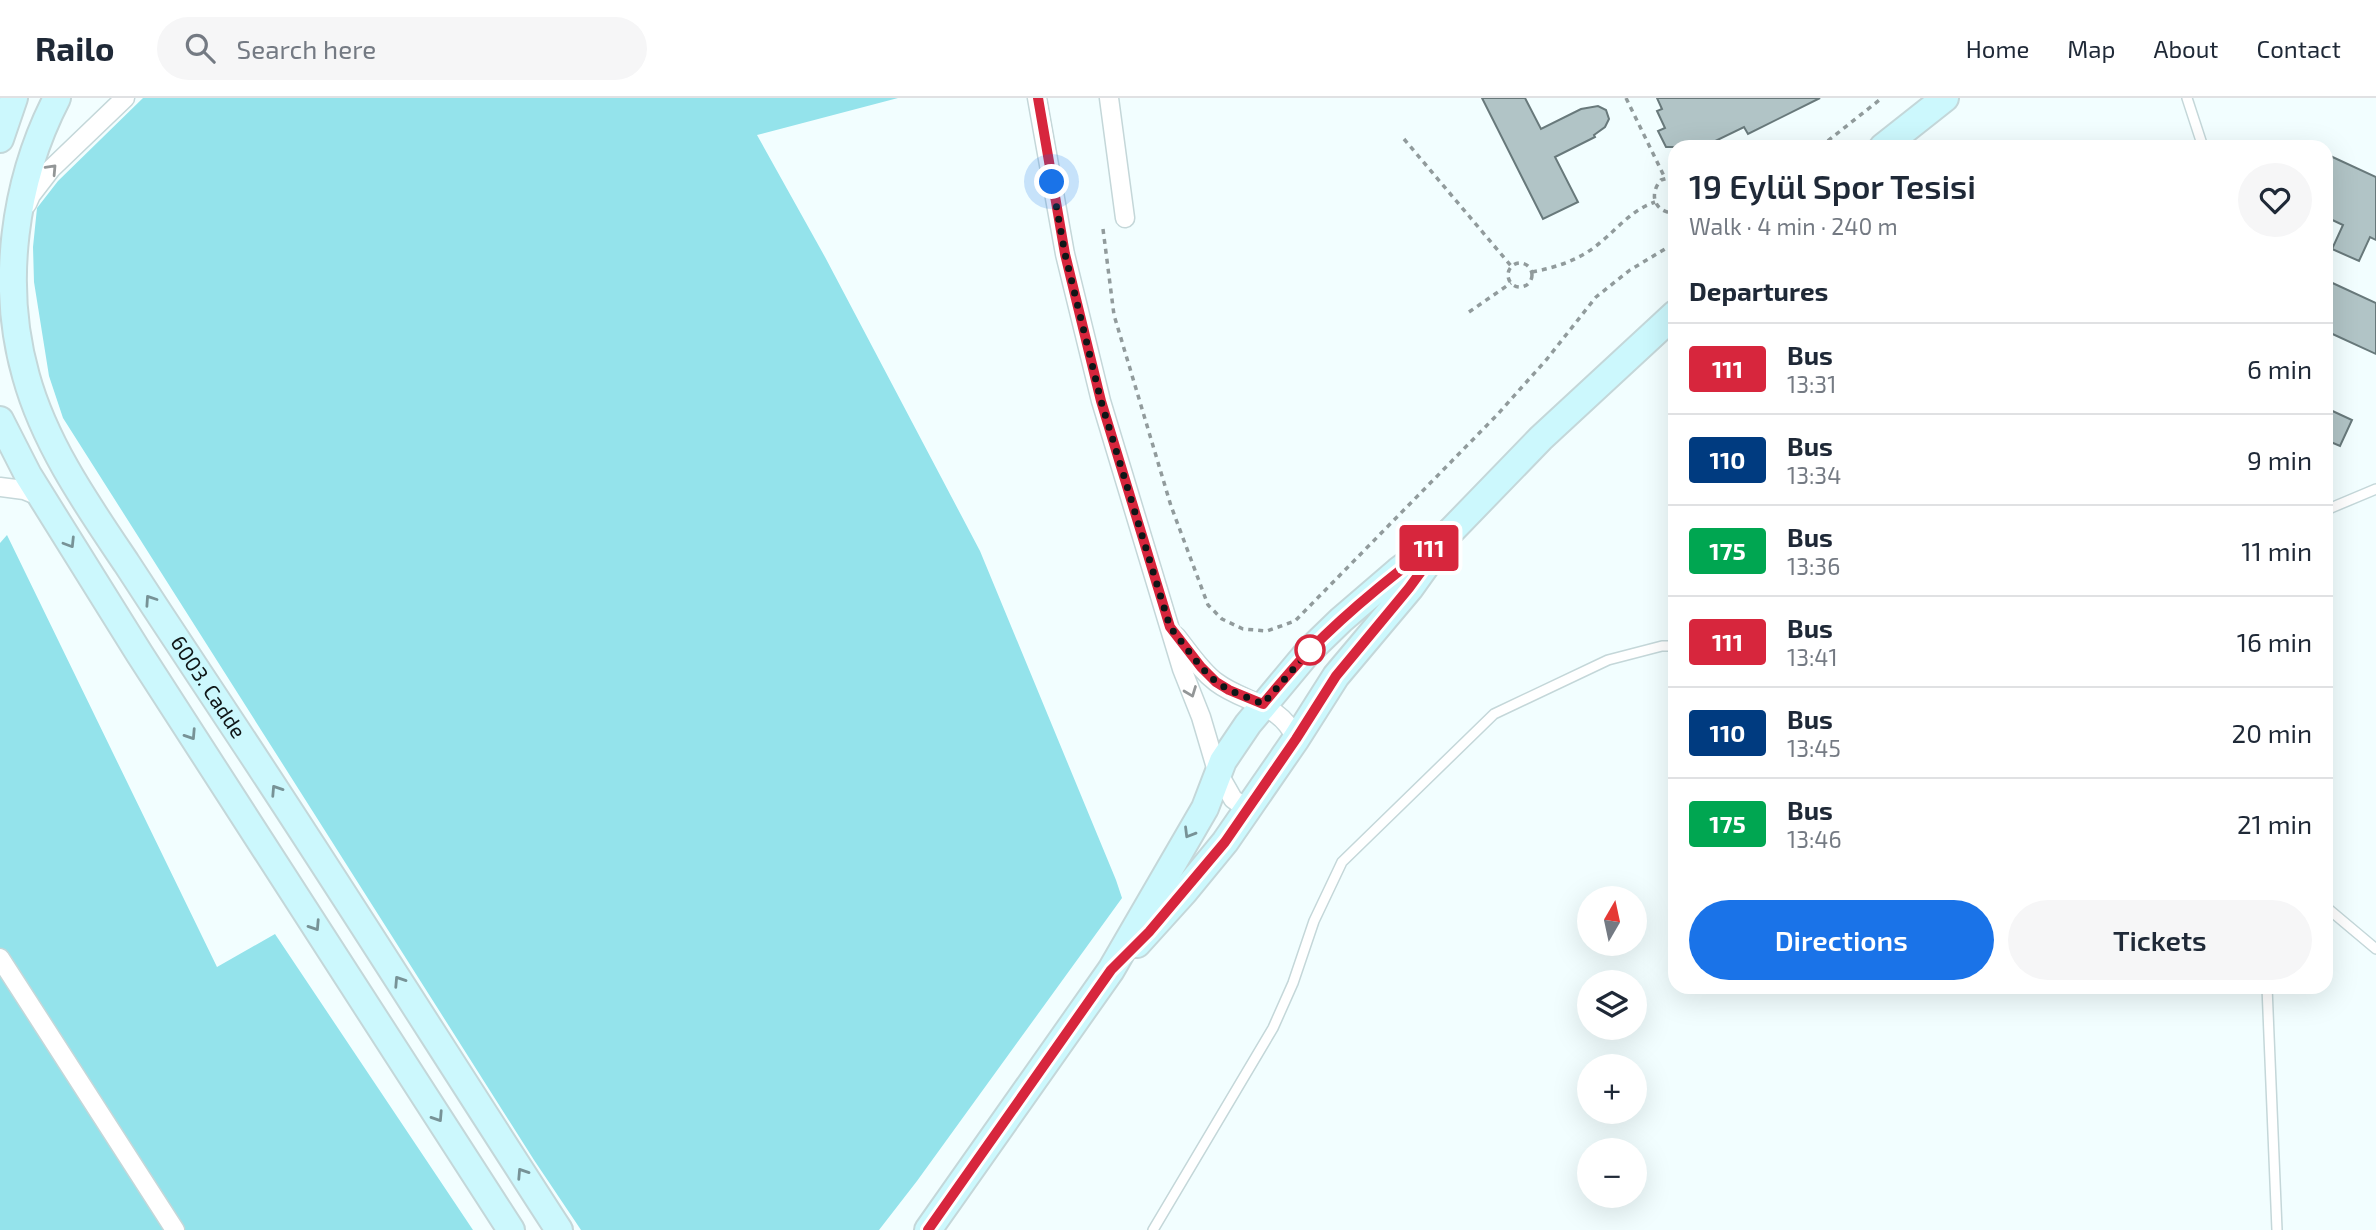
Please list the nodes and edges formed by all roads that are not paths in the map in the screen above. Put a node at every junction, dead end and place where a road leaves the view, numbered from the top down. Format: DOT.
graph roads {
  1 [pos="14,98"];
  2 [pos="57,98"];
  3 [pos="125,98"];
  4 [pos="1038,98"];
  5 [pos="1109,98"];
  6 [pos="1945,98"];
  7 [pos="2187,98"];
  8 [pos="0,139"];
  9 [pos="1893,140"];
  10 [pos="2201,140"];
  11 [pos="1125,218"];
  12 [pos="17,227"];
  13 [pos="1668,320"];
  14 [pos="0,420"];
  15 [pos="0,487"];
  16 [pos="2376,489"];
  17 [pos="41,497"];
  18 [pos="2333,507"];
  19 [pos="1450,532"];
  20 [pos="1170,627"];
  21 [pos="1668,646"];
  22 [pos="1263,704"];
  23 [pos="1296,739"];
  24 [pos="1217,771"];
  25 [pos="1248,810"];
  26 [pos="2333,913"];
  27 [pos="2376,949"];
  28 [pos="0,958"];
  29 [pos="1111,970"];
  30 [pos="2267,994"];
  31 [pos="175,1230"];
  32 [pos="511,1230"];
  33 [pos="559,1230"];
  34 [pos="928,1230"];
  35 [pos="1153,1230"];
  36 [pos="2277,1230"];
  1 -- 8 [label="main road"];
  2 -- 12 [label="main road, 6003. Cadde"];
  12 -- 3 [label="street, one-way"];
  4 -- 20 [label="street"];
  5 -- 11 [label="street"];
  6 -- 9 [label="main road"];
  7 -- 10 [label="lane"];
  33 -- 12 [label="main road, 6003. Cadde, one-way"];
  13 -- 19 [label="main road"];
  14 -- 17 [label="main road, 6003. Cadde"];
  15 -- 17 [label="street"];
  16 -- 18 [label="lane"];
  17 -- 32 [label="main road, 6003. Cadde, one-way"];
  19 -- 22 [label="main road"];
  19 -- 23 [label="main road"];
  20 -- 22 [label="street"];
  20 -- 24 [label="street, one-way"];
  21 -- 35 [label="lane"];
  22 -- 23 [label="street"];
  22 -- 24 [label="main road"];
  23 -- 25 [label="main road"];
  24 -- 25 [label="street"];
  24 -- 29 [label="main road, one-way"];
  25 -- 29 [label="main road"];
  26 -- 27 [label="lane"];
  28 -- 31 [label="street"];
  29 -- 34 [label="main road"];
  30 -- 36 [label="lane"];
}
